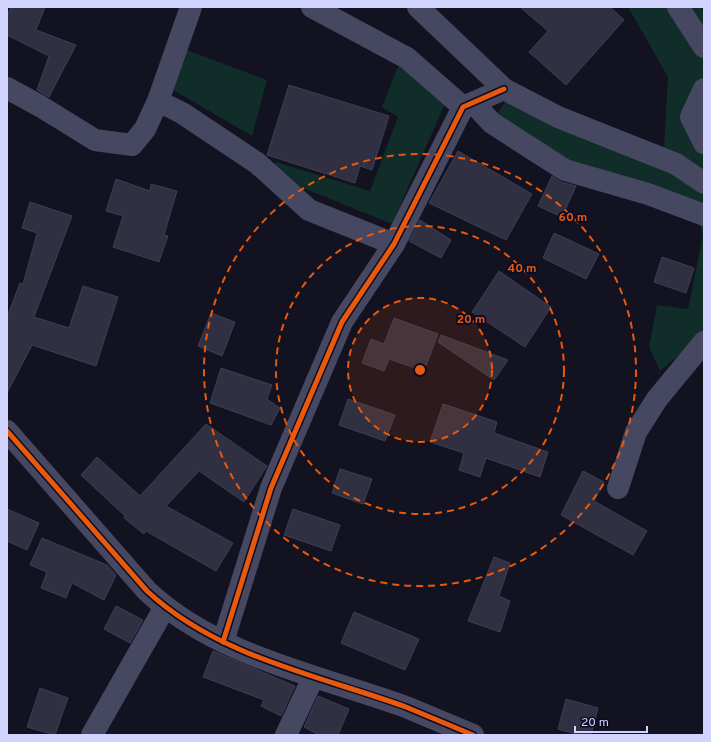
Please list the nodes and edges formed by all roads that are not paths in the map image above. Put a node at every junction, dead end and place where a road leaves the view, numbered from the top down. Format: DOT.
graph roads {
  1 [pos="191,7"];
  2 [pos="312,7"];
  3 [pos="418,7"];
  4 [pos="678,7"];
  5 [pos="704,47"];
  6 [pos="7,88"];
  7 [pos="504,89"];
  8 [pos="704,89"];
  9 [pos="158,101"];
  10 [pos="468,105"];
  11 [pos="704,143"];
  12 [pos="704,183"];
  13 [pos="704,215"];
  14 [pos="394,244"];
  15 [pos="704,342"];
  16 [pos="7,431"];
  17 [pos="618,488"];
  18 [pos="165,607"];
  19 [pos="223,642"];
  20 [pos="313,678"];
  21 [pos="92,735"];
  22 [pos="286,735"];
  23 [pos="473,735"];
  1 -- 9 [label="street"];
  2 -- 10 [label="street"];
  3 -- 7 [label="street"];
  4 -- 5 [label="street"];
  6 -- 9 [label="street"];
  7 -- 10 [label="street"];
  7 -- 12 [label="street"];
  8 -- 11 [label="street"];
  9 -- 14 [label="street"];
  10 -- 13 [label="street"];
  10 -- 14 [label="street"];
  14 -- 19 [label="street"];
  15 -- 17 [label="street"];
  16 -- 18 [label="street"];
  18 -- 19 [label="street"];
  18 -- 21 [label="street"];
  19 -- 20 [label="street"];
  20 -- 22 [label="street"];
  20 -- 23 [label="street"];
}
